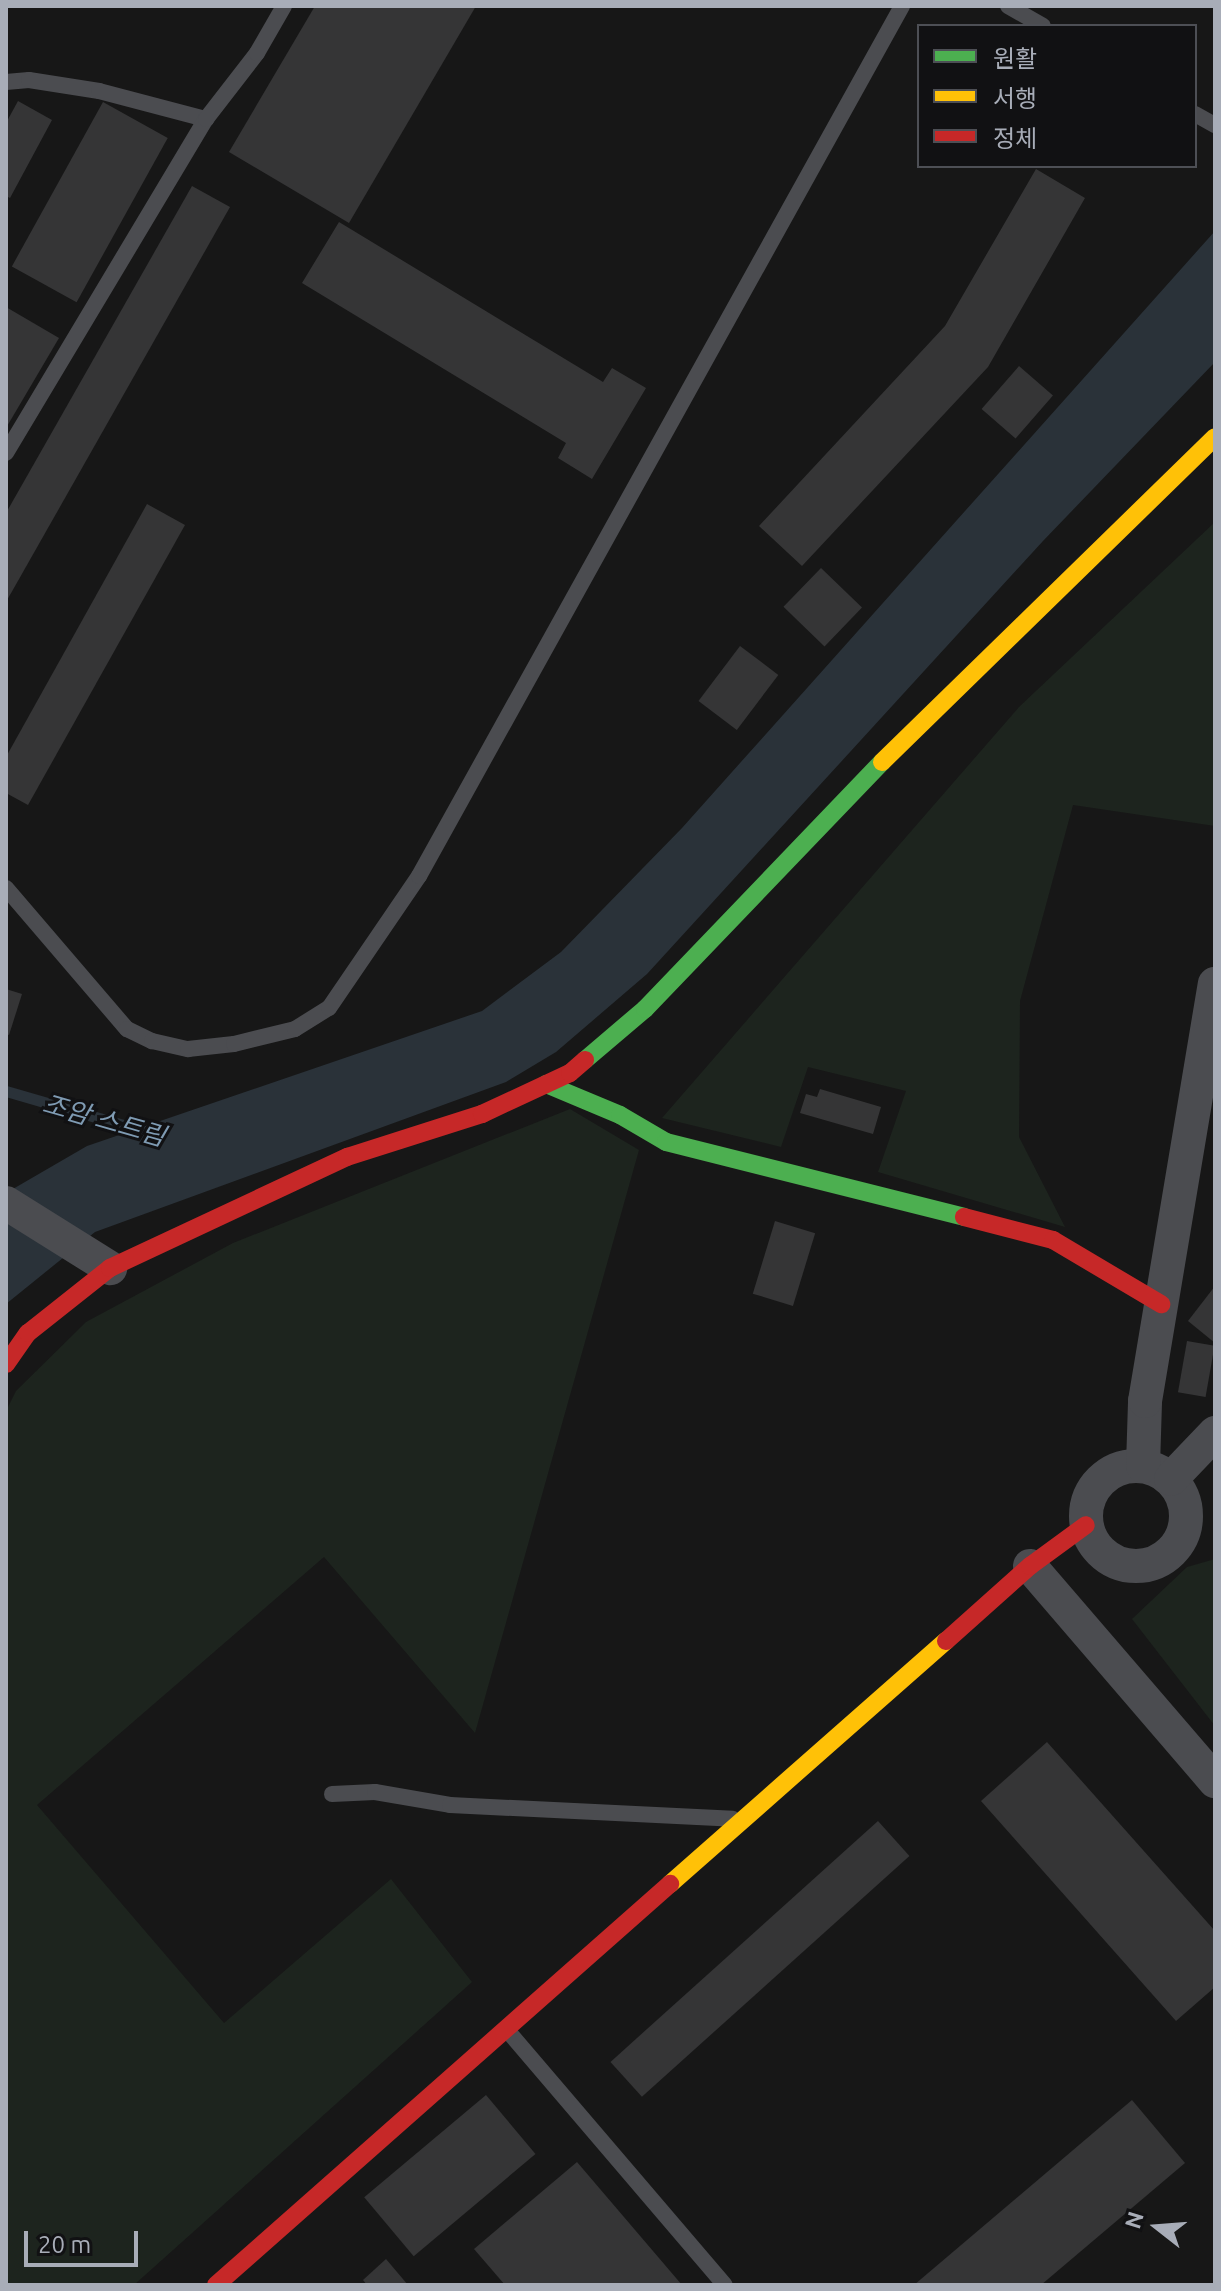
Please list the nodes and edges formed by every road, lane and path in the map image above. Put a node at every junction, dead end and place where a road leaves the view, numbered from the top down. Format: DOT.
graph roads {
  1 [pos="284,6"];
  2 [pos="902,6"];
  3 [pos="1008,6"];
  4 [pos="1040,24"];
  5 [pos="6,82"];
  6 [pos="1197,115"];
  7 [pos="206,119"];
  8 [pos="1215,125"];
  9 [pos="1215,437"];
  10 [pos="6,453"];
  11 [pos="6,888"];
  12 [pos="1215,984"];
  13 [pos="546,1084"];
  14 [pos="6,1203"];
  15 [pos="110,1268"];
  16 [pos="1161,1304"];
  17 [pos="6,1364"];
  18 [pos="1215,1433"];
  19 [pos="1157,1473"];
  20 [pos="1086,1525"];
  21 [pos="1200,1526"];
  22 [pos="1030,1566"];
  23 [pos="1215,1781"];
  24 [pos="332,1794"];
  25 [pos="742,1820"];
  26 [pos="506,2029"];
  27 [pos="216,2285"];
  28 [pos="725,2285"];
  1 -- 7 [label="lane"];
  2 -- 11 [label="lane"];
  3 -- 4 [label="lane"];
  5 -- 7 [label="lane"];
  6 -- 8 [label="lane"];
  7 -- 10 [label="lane"];
  9 -- 13 [label="street"];
  12 -- 16 [label="street"];
  13 -- 15 [label="street"];
  13 -- 16 [label="street"];
  14 -- 15 [label="street"];
  15 -- 17 [label="street"];
  16 -- 19 [label="street"];
  18 -- 19 [label="street"];
  19 -- 20 [label="street"];
  19 -- 21 [label="street"];
  20 -- 21 [label="street"];
  20 -- 22 [label="street"];
  22 -- 23 [label="street"];
  22 -- 25 [label="street"];
  24 -- 25 [label="lane"];
  25 -- 26 [label="street"];
  26 -- 27 [label="street"];
  26 -- 28 [label="lane"];
}
